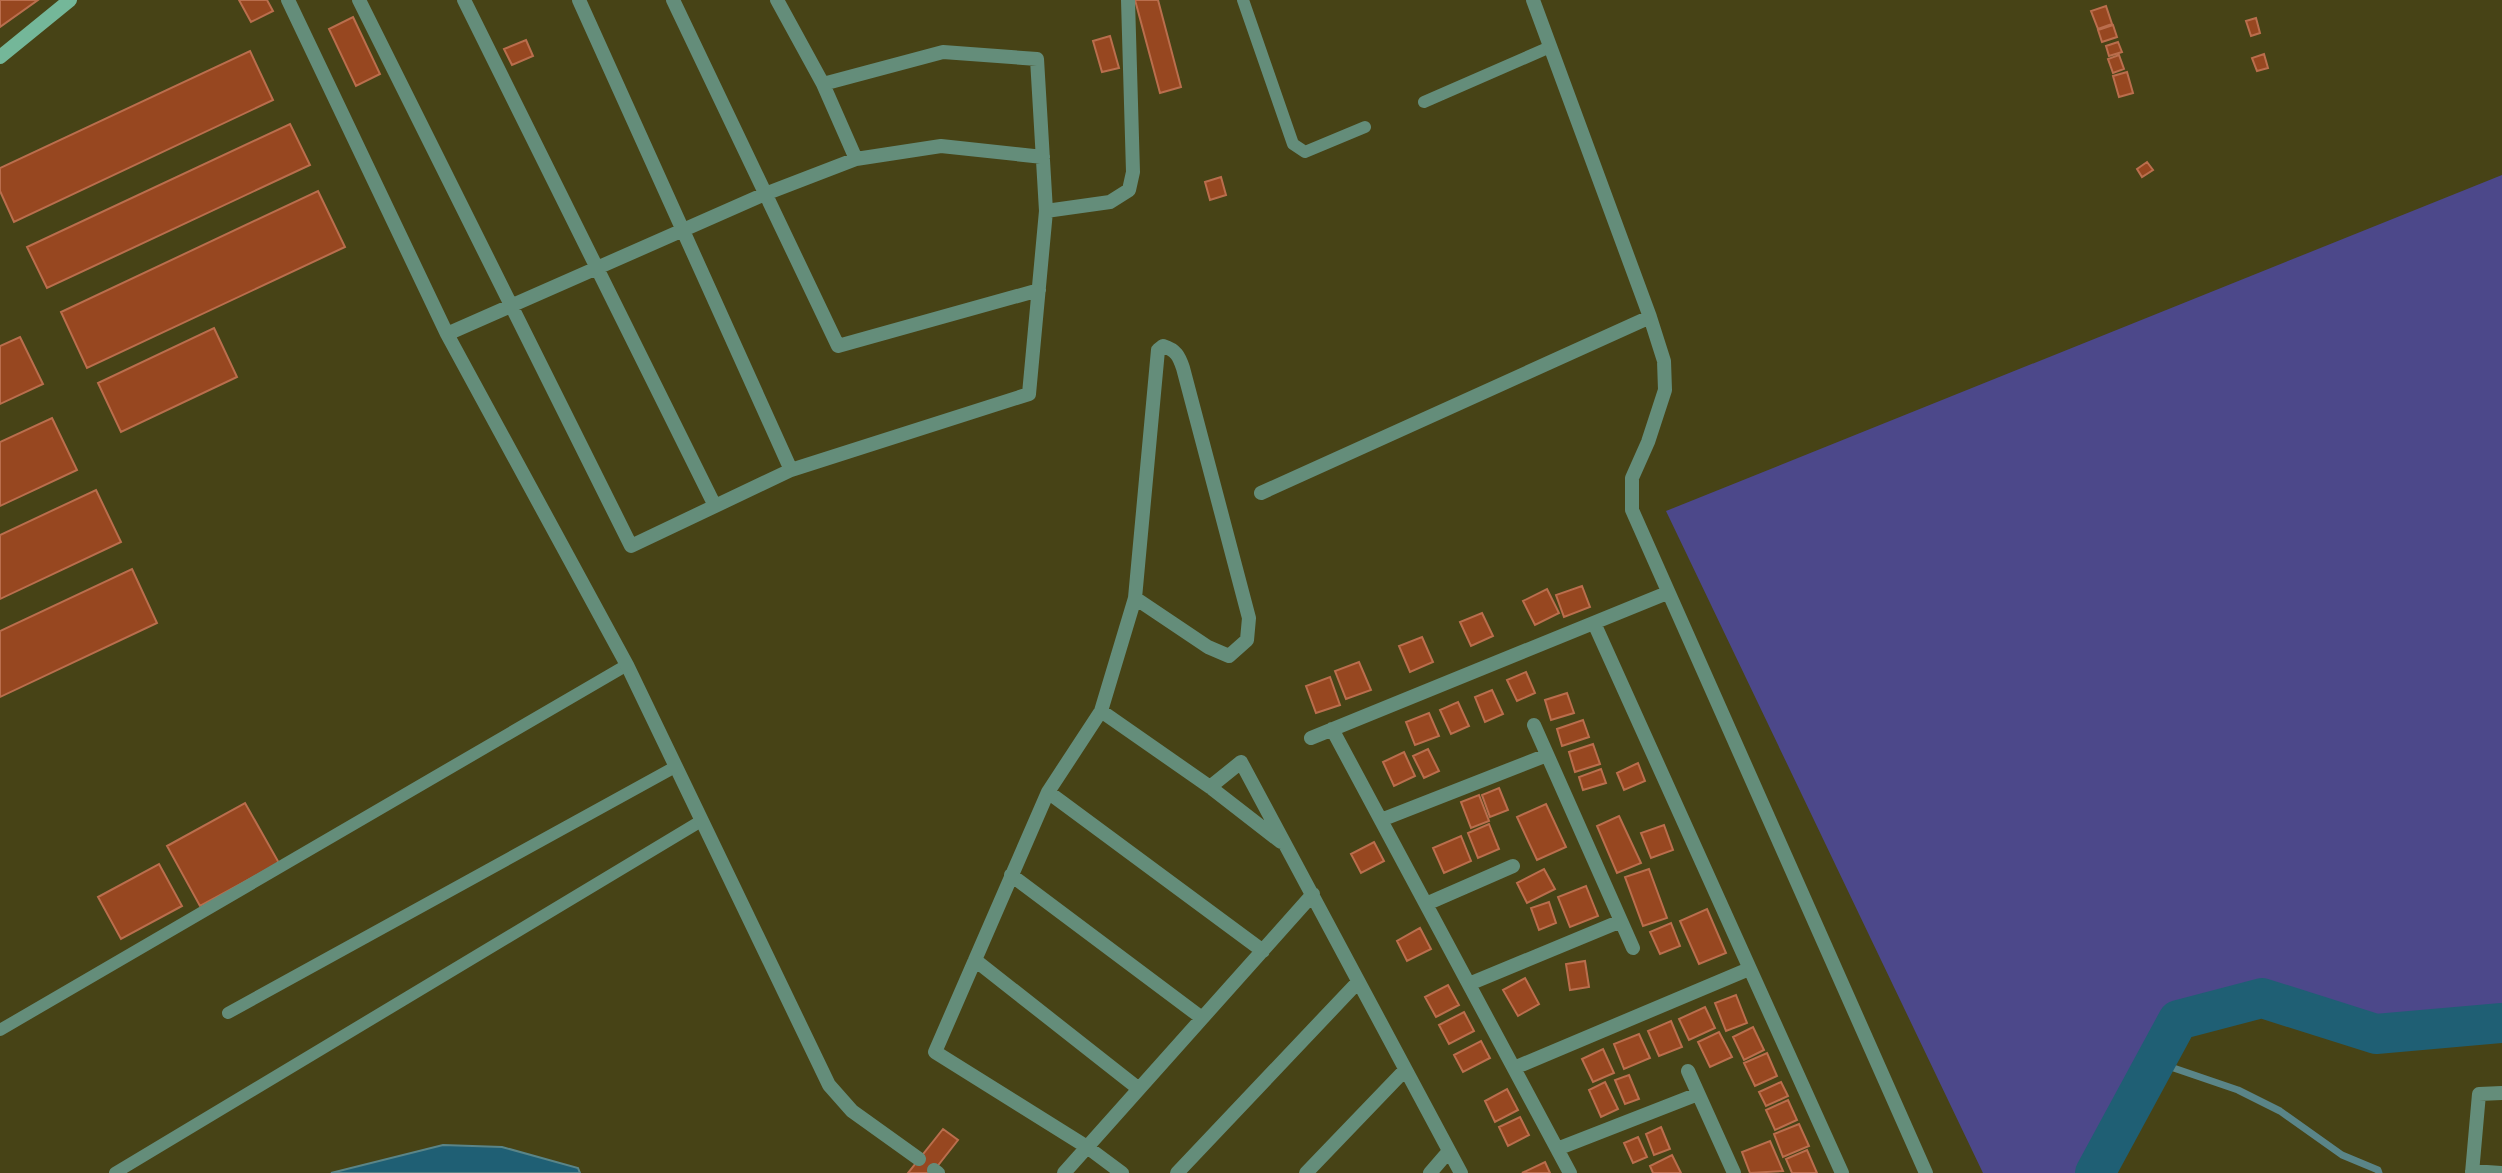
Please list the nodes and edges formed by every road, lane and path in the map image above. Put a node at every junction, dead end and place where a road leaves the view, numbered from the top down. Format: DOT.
graph roads {
  1 [pos="70,0"];
  2 [pos="288,0"];
  3 [pos="359,0"];
  4 [pos="464,0"];
  5 [pos="579,0"];
  6 [pos="673,0"];
  7 [pos="780,0"];
  8 [pos="1128,0"];
  9 [pos="1243,0"];
  10 [pos="1533,0"];
  11 [pos="1550,47"];
  12 [pos="0,57"];
  13 [pos="822,84"];
  14 [pos="1424,102"];
  15 [pos="1365,127"];
  16 [pos="1043,157"];
  17 [pos="856,159"];
  18 [pos="765,194"];
  19 [pos="1046,211"];
  20 [pos="683,232"];
  21 [pos="597,269"];
  22 [pos="1039,290"];
  23 [pos="511,306"];
  24 [pos="1650,317"];
  25 [pos="447,334"];
  26 [pos="791,470"];
  27 [pos="1261,493"];
  28 [pos="715,506"];
  29 [pos="1668,593"];
  30 [pos="1135,598"];
  31 [pos="1594,622"];
  32 [pos="627,665"];
  33 [pos="1101,711"];
  34 [pos="1534,725"];
  35 [pos="1332,729"];
  36 [pos="1311,738"];
  37 [pos="1547,755"];
  38 [pos="675,767"];
  39 [pos="1210,787"];
  40 [pos="1048,792"];
  41 [pos="1381,820"];
  42 [pos="701,821"];
  43 [pos="1286,846"];
  44 [pos="1513,866"];
  45 [pos="1011,875"];
  46 [pos="1313,894"];
  47 [pos="1426,904"];
  48 [pos="1621,921"];
  49 [pos="1633,948"];
  50 [pos="1262,951"];
  51 [pos="975,960"];
  52 [pos="1749,969"];
  53 [pos="1358,982"];
  54 [pos="1469,984"];
  55 [pos="228,1013"];
  56 [pos="1202,1018"];
  57 [pos="0,1030"];
  58 [pos="1514,1069"];
  59 [pos="1405,1070"];
  60 [pos="1688,1071"];
  61 [pos="1139,1089"];
  62 [pos="2502,1093"];
  63 [pos="1698,1094"];
  64 [pos="1087,1147"];
  65 [pos="1557,1149"];
  66 [pos="1449,1151"];
  67 [pos="919,1159"];
  68 [pos="2472,1172"];
  69 [pos="115,1173"];
  70 [pos="1064,1173"];
  71 [pos="1122,1173"];
  72 [pos="1177,1173"];
  73 [pos="1306,1173"];
  74 [pos="1430,1173"];
  75 [pos="1461,1173"];
  76 [pos="1570,1173"];
  77 [pos="1734,1173"];
  78 [pos="1842,1173"];
  79 [pos="1926,1173"];
  80 [pos="2501,1173"];
  1 -- 12 [label="main road"];
  2 -- 25 [label="street"];
  3 -- 23 [label="street"];
  4 -- 21 [label="street"];
  5 -- 20 [label="street"];
  6 -- 18 [label="street"];
  7 -- 13 [label="street"];
  8 -- 19 [label="street"];
  9 -- 15 [label="lane"];
  10 -- 11 [label="street"];
  11 -- 14 [label="lane"];
  11 -- 24 [label="street"];
  13 -- 16 [label="street"];
  13 -- 17 [label="street"];
  16 -- 17 [label="street"];
  16 -- 19 [label="street"];
  17 -- 18 [label="street"];
  18 -- 20 [label="street"];
  18 -- 22 [label="street"];
  19 -- 22 [label="street"];
  20 -- 21 [label="street"];
  20 -- 26 [label="street"];
  21 -- 23 [label="street"];
  21 -- 28 [label="street"];
  22 -- 26 [label="street"];
  23 -- 25 [label="street"];
  23 -- 28 [label="street"];
  24 -- 27 [label="street"];
  24 -- 29 [label="street"];
  25 -- 32 [label="street"];
  26 -- 28 [label="street"];
  29 -- 31 [label="street"];
  29 -- 79 [label="street"];
  30 -- 30 [label="street"];
  30 -- 33 [label="street"];
  31 -- 35 [label="street"];
  31 -- 52 [label="street"];
  32 -- 38 [label="street"];
  32 -- 57 [label="lane"];
  33 -- 39 [label="street"];
  33 -- 40 [label="street"];
  34 -- 37 [label="street"];
  35 -- 36 [label="street"];
  35 -- 41 [label="street"];
  37 -- 41 [label="street"];
  37 -- 48 [label="street"];
  38 -- 42 [label="street"];
  38 -- 55 [label="lane"];
  39 -- 43 [label="street"];
  39 -- 43 [label="street"];
  40 -- 45 [label="street"];
  40 -- 50 [label="street"];
  41 -- 47 [label="street"];
  42 -- 67 [label="street"];
  42 -- 69 [label="lane"];
  43 -- 46 [label="street"];
  44 -- 47 [label="street"];
  45 -- 51 [label="street"];
  45 -- 56 [label="street"];
  46 -- 50 [label="street"];
  46 -- 53 [label="street"];
  47 -- 54 [label="street"];
  48 -- 49 [label="street"];
  48 -- 54 [label="street"];
  50 -- 56 [label="street"];
  51 -- 61 [label="street"];
  51 -- 64 [label="street"];
  52 -- 58 [label="street"];
  52 -- 78 [label="street"];
  53 -- 59 [label="street"];
  53 -- 72 [label="street"];
  54 -- 58 [label="street"];
  56 -- 61 [label="street"];
  58 -- 65 [label="street"];
  59 -- 66 [label="street"];
  59 -- 73 [label="street"];
  60 -- 63 [label="street"];
  61 -- 64 [label="street"];
  62 -- 68 [label="street"];
  63 -- 65 [label="street"];
  63 -- 77 [label="street"];
  64 -- 70 [label="street"];
  64 -- 71 [label="street"];
  65 -- 76 [label="street"];
  66 -- 74 [label="street"];
  66 -- 75 [label="street"];
  68 -- 80 [label="street"];
}
